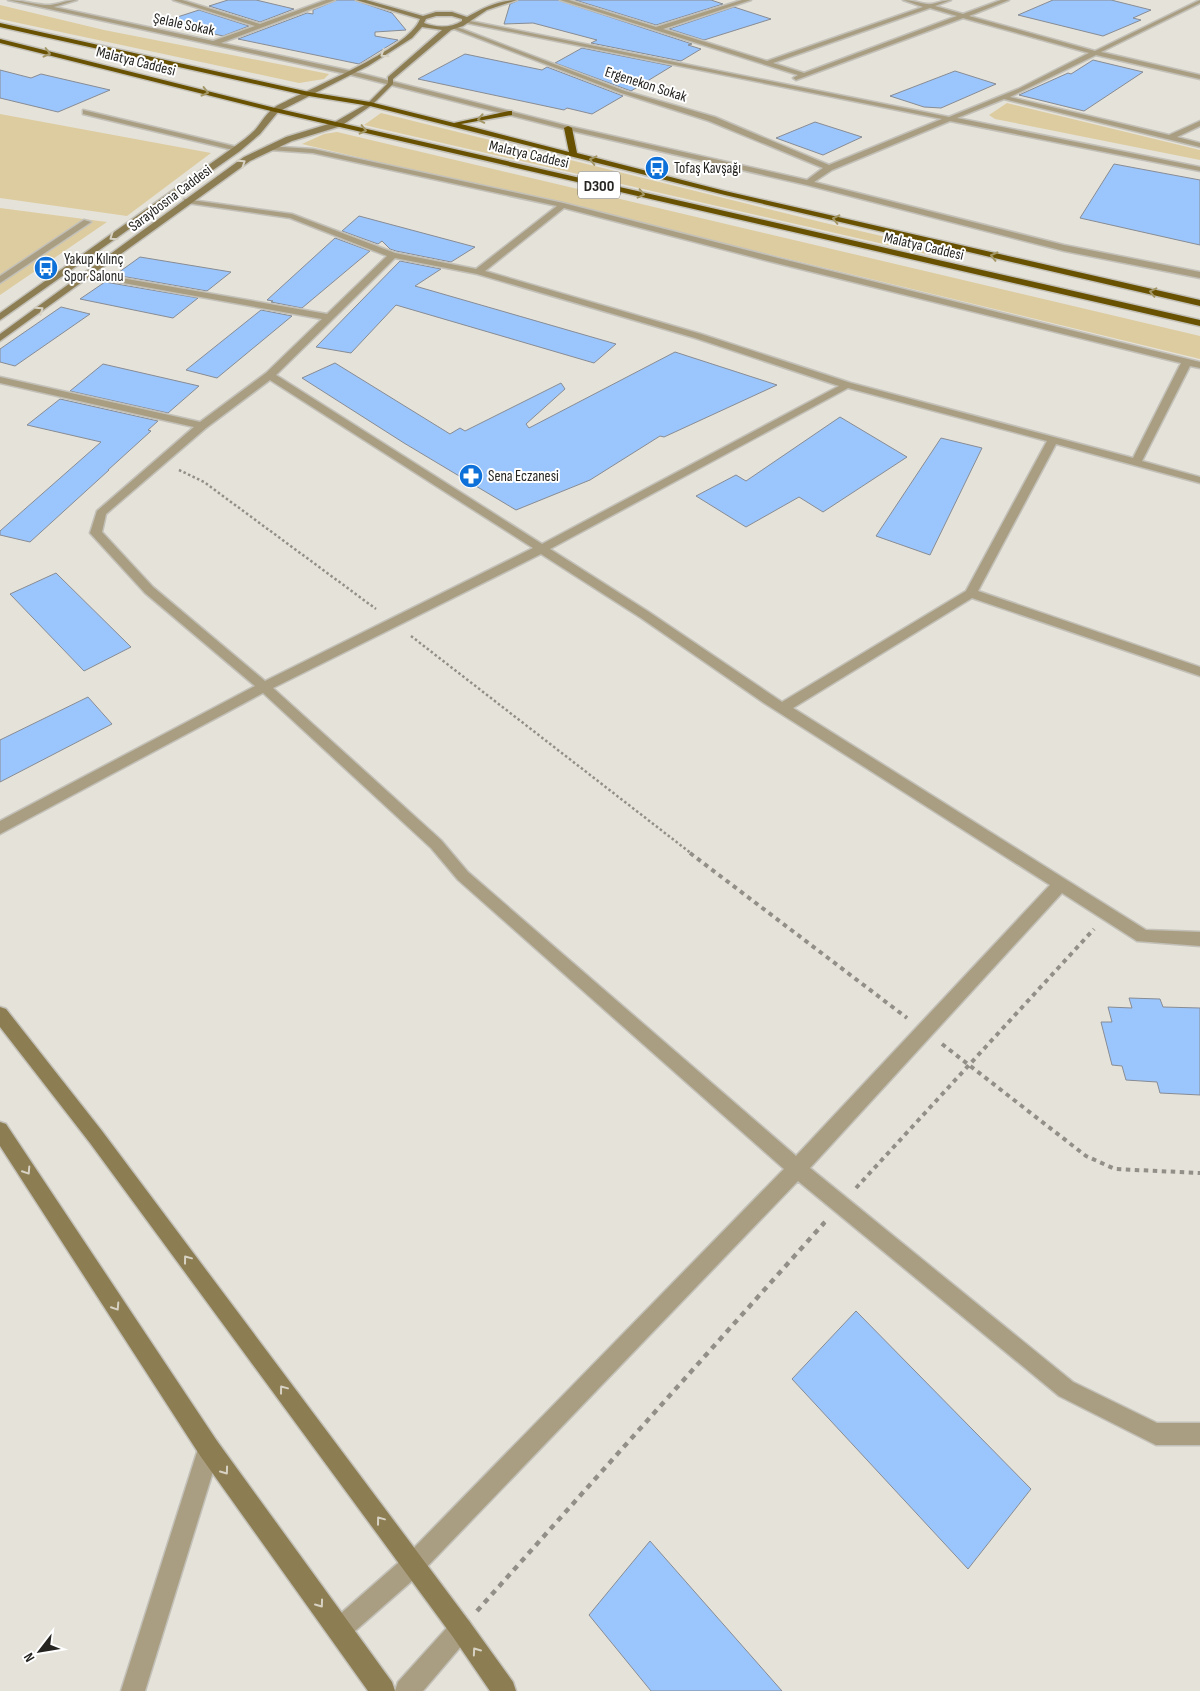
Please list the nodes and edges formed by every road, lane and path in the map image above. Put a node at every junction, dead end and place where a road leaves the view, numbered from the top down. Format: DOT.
graph roads {
  1 [pos="11,0"];
  2 [pos="74,0"];
  3 [pos="176,0"];
  4 [pos="332,0"];
  5 [pos="359,0"];
  6 [pos="380,0"];
  7 [pos="514,0"];
  8 [pos="563,0"];
  9 [pos="748,0"];
  10 [pos="906,0"];
  11 [pos="948,0"];
  12 [pos="1006,0"];
  13 [pos="1200,1"];
  14 [pos="930,6"];
  15 [pos="44,8"];
  16 [pos="457,9"];
  17 [pos="438,14"];
  18 [pos="963,15"];
  19 [pos="422,21"];
  20 [pos="466,21"];
  21 [pos="0,25"];
  22 [pos="260,26"];
  23 [pos="451,28"];
  24 [pos="656,29"];
  25 [pos="0,41"];
  26 [pos="215,43"];
  27 [pos="1096,53"];
  28 [pos="767,63"];
  29 [pos="351,73"];
  30 [pos="805,75"];
  31 [pos="1200,77"];
  32 [pos="391,84"];
  33 [pos="780,84"];
  34 [pos="309,94"];
  35 [pos="1003,97"];
  36 [pos="370,104"];
  37 [pos="276,110"];
  38 [pos="86,112"];
  39 [pos="510,113"];
  40 [pos="950,119"];
  41 [pos="1200,123"];
  42 [pos="338,124"];
  43 [pos="453,124"];
  44 [pos="568,128"];
  45 [pos="1169,138"];
  46 [pos="1200,145"];
  47 [pos="270,148"];
  48 [pos="237,149"];
  49 [pos="573,155"];
  50 [pos="829,168"];
  51 [pos="1200,169"];
  52 [pos="808,183"];
  53 [pos="187,201"];
  54 [pos="563,205"];
  55 [pos="87,222"];
  56 [pos="394,255"];
  57 [pos="478,272"];
  58 [pos="90,274"];
  59 [pos="1200,275"];
  60 [pos="0,280"];
  61 [pos="1200,303"];
  62 [pos="0,317"];
  63 [pos="329,317"];
  64 [pos="1200,323"];
  65 [pos="0,338"];
  66 [pos="1187,362"];
  67 [pos="1200,365"];
  68 [pos="270,375"];
  69 [pos="0,380"];
  70 [pos="847,385"];
  71 [pos="202,426"];
  72 [pos="1053,439"];
  73 [pos="160,462"];
  74 [pos="1136,462"];
  75 [pos="1200,480"];
  76 [pos="543,548"];
  77 [pos="971,593"];
  78 [pos="394,623"];
  79 [pos="1200,672"];
  80 [pos="264,687"];
  81 [pos="783,708"];
  82 [pos="0,828"];
  83 [pos="1061,884"];
  84 [pos="1108,914"];
  85 [pos="1200,939"];
  86 [pos="0,1014"];
  87 [pos="924,1031"];
  88 [pos="970,1066"];
  89 [pos="0,1130"];
  90 [pos="797,1169"];
  91 [pos="1200,1173"];
  92 [pos="841,1205"];
  93 [pos="1200,1434"];
  94 [pos="209,1449"];
  95 [pos="413,1564"];
  96 [pos="461,1629"];
  97 [pos="339,1630"];
  98 [pos="133,1691"];
  99 [pos="383,1691"];
  100 [pos="407,1691"];
  101 [pos="504,1691"];
  1 -- 15 [label="street, Şelale Sokak"];
  2 -- 15 [label="street"];
  3 -- 22 [label="street"];
  4 -- 22 [label="street"];
  5 -- 19 [label="main road"];
  6 -- 17 [label="main road"];
  7 -- 20 [label="main road"];
  8 -- 24 [label="street"];
  9 -- 24 [label="street"];
  10 -- 14 [label="street"];
  11 -- 14 [label="street"];
  12 -- 18 [label="street"];
  13 -- 27 [label="street"];
  14 -- 18 [label="street"];
  14 -- 28 [label="street"];
  15 -- 26 [label="street, Şelale Sokak"];
  16 -- 17 [label="main road"];
  17 -- 19 [label="main road"];
  17 -- 20 [label="main road"];
  18 -- 27 [label="street"];
  18 -- 30 [label="street"];
  19 -- 23 [label="main road"];
  19 -- 29 [label="main road, one-way"];
  20 -- 23 [label="main road"];
  20 -- 33 [label="street"];
  21 -- 34 [label="highway, Malatya Caddesi / D300"];
  22 -- 26 [label="street"];
  23 -- 32 [label="main road, Saraybosna Caddesi"];
  23 -- 50 [label="street, Ergenekon Sokak"];
  24 -- 28 [label="street"];
  25 -- 37 [label="highway, Malatya Caddesi / D300, one-way"];
  26 -- 29 [label="street, Şelale Sokak"];
  27 -- 31 [label="street"];
  27 -- 35 [label="street"];
  28 -- 30 [label="street"];
  29 -- 32 [label="street, Şelale Sokak"];
  29 -- 34 [label="main road"];
  30 -- 33 [label="street"];
  32 -- 36 [label="main road, Saraybosna Caddesi"];
  32 -- 39 [label="street, Şelale Sokak"];
  33 -- 40 [label="street"];
  34 -- 36 [label="highway, Malatya Caddesi / D300"];
  34 -- 37 [label="main road"];
  35 -- 40 [label="street"];
  35 -- 45 [label="street"];
  36 -- 42 [label="main road, Saraybosna Caddesi"];
  36 -- 43 [label="highway, Malatya Caddesi / D300"];
  37 -- 42 [label="highway, Malatya Caddesi / D300"];
  37 -- 48 [label="main road, Saraybosna Caddesi"];
  38 -- 48 [label="street"];
  39 -- 43 [label="highway, one-way"];
  39 -- 44 [label="street, Şelale Sokak"];
  40 -- 50 [label="street"];
  40 -- 51 [label="street"];
  41 -- 45 [label="street"];
  42 -- 47 [label="main road, Saraybosna Caddesi"];
  42 -- 64 [label="highway, Malatya Caddesi / D300, one-way"];
  43 -- 49 [label="highway, Malatya Caddesi / D300"];
  44 -- 49 [label="highway"];
  44 -- 52 [label="street, Şelale Sokak"];
  45 -- 46 [label="street"];
  53 -- 47 [label="main road, Saraybosna Caddesi, one-way"];
  47 -- 54 [label="street"];
  48 -- 62 [label="main road, Saraybosna Caddesi, one-way"];
  61 -- 49 [label="highway, Malatya Caddesi / D300, one-way"];
  50 -- 52 [label="street"];
  52 -- 59 [label="street, Şelale Sokak"];
  53 -- 56 [label="street"];
  53 -- 58 [label="main road, Saraybosna Caddesi"];
  54 -- 57 [label="street"];
  54 -- 66 [label="street"];
  55 -- 60 [label="street"];
  56 -- 57 [label="street"];
  56 -- 63 [label="street"];
  57 -- 70 [label="street"];
  58 -- 63 [label="street"];
  65 -- 58 [label="main road, Saraybosna Caddesi, one-way"];
  63 -- 68 [label="street"];
  66 -- 67 [label="street"];
  66 -- 74 [label="street"];
  68 -- 71 [label="street"];
  68 -- 76 [label="street"];
  69 -- 71 [label="street"];
  70 -- 72 [label="street"];
  70 -- 76 [label="street"];
  71 -- 73 [label="street"];
  72 -- 74 [label="street"];
  72 -- 77 [label="street"];
  73 -- 78 [label="path"];
  73 -- 80 [label="street"];
  74 -- 75 [label="street"];
  76 -- 78 [label="street"];
  76 -- 81 [label="street"];
  77 -- 79 [label="street"];
  77 -- 81 [label="street"];
  78 -- 80 [label="street"];
  78 -- 87 [label="path"];
  80 -- 82 [label="street"];
  80 -- 90 [label="street"];
  81 -- 83 [label="street"];
  83 -- 84 [label="street"];
  83 -- 87 [label="street"];
  84 -- 85 [label="street"];
  84 -- 88 [label="path"];
  95 -- 86 [label="main road, one-way"];
  87 -- 88 [label="path"];
  87 -- 90 [label="street"];
  88 -- 91 [label="path"];
  88 -- 92 [label="path"];
  89 -- 94 [label="main road, one-way"];
  90 -- 92 [label="street"];
  90 -- 95 [label="street"];
  92 -- 93 [label="street"];
  92 -- 96 [label="path"];
  94 -- 97 [label="main road, one-way"];
  94 -- 98 [label="street"];
  95 -- 96 [label="main road"];
  95 -- 97 [label="street"];
  96 -- 100 [label="street"];
  101 -- 96 [label="main road, one-way"];
  97 -- 99 [label="main road"];
}
